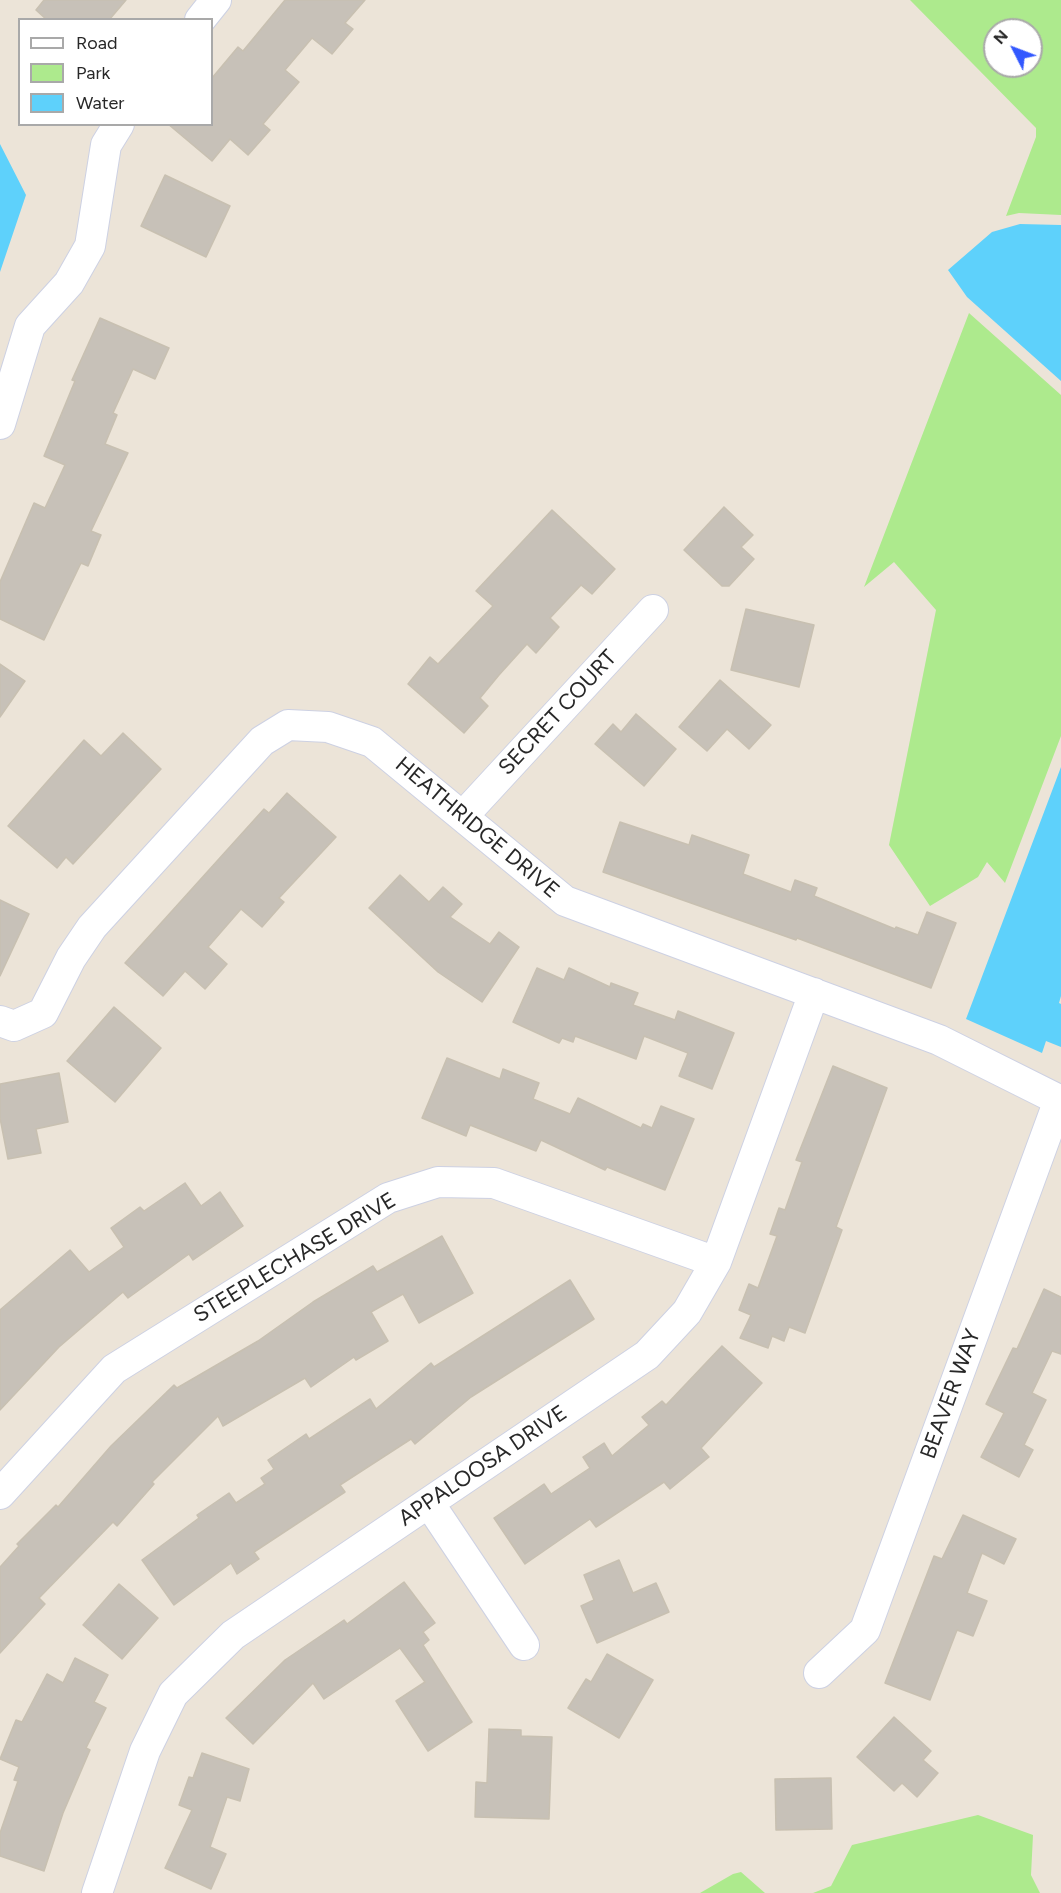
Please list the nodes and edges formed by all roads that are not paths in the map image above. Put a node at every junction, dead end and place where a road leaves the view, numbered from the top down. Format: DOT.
graph roads {
  1 [pos="216,0"];
  2 [pos="202,18"];
  3 [pos="118,126"];
  4 [pos="0,424"];
  5 [pos="653,610"];
  6 [pos="463,816"];
  7 [pos="814,993"];
  8 [pos="0,1021"];
  9 [pos="1060,1100"];
  10 [pos="716,1262"];
  11 [pos="0,1494"];
  12 [pos="429,1503"];
  13 [pos="524,1645"];
  14 [pos="819,1673"];
  15 [pos="97,1893"];
  1 -- 2 [label="street"];
  3 -- 4 [label="street"];
  5 -- 6 [label="street, SECRET COURT"];
  6 -- 7 [label="street, HEATHRIDGE DRIVE"];
  6 -- 8 [label="street, HEATHRIDGE DRIVE"];
  7 -- 9 [label="street, HEATHRIDGE DRIVE"];
  7 -- 10 [label="street, APPALOOSA DRIVE"];
  9 -- 14 [label="street, BEAVER WAY"];
  10 -- 11 [label="street, STEEPLECHASE DRIVE"];
  10 -- 12 [label="street, APPALOOSA DRIVE"];
  12 -- 13 [label="street"];
  12 -- 15 [label="street, APPALOOSA DRIVE"];
}
